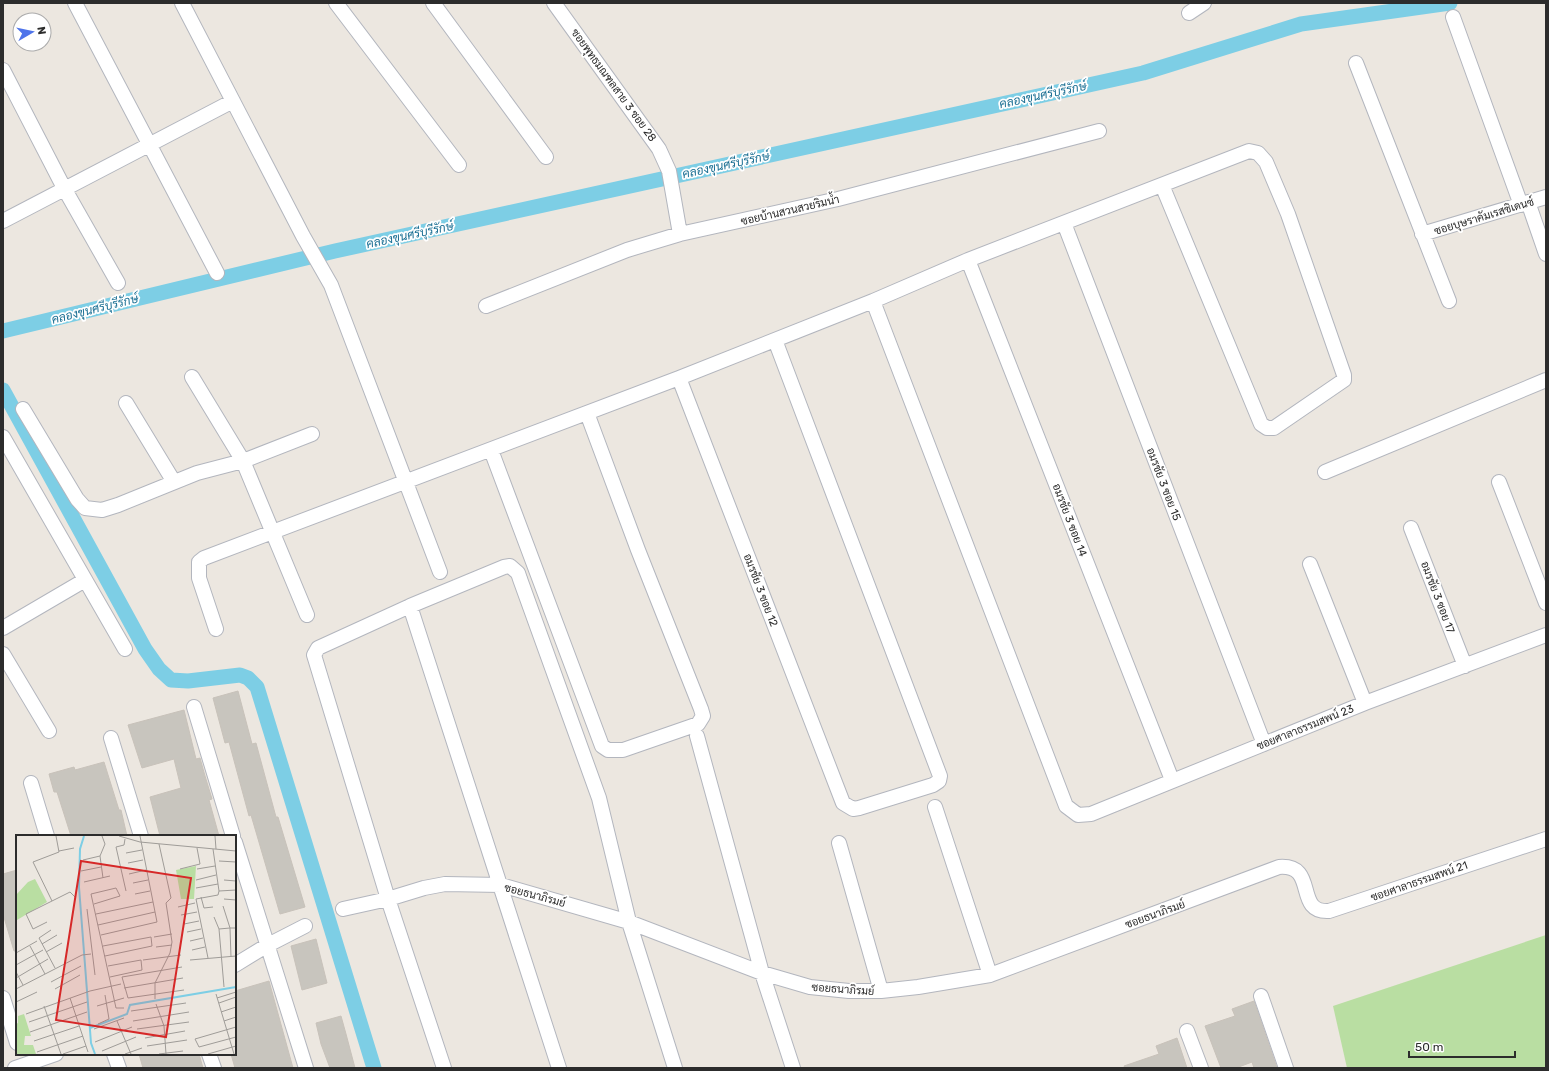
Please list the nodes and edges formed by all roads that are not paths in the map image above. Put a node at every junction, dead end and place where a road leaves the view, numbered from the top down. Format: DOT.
graph roads {
  1 [pos="75,3"];
  2 [pos="182,3"];
  3 [pos="336,3"];
  4 [pos="432,3"];
  5 [pos="554,3"];
  6 [pos="1204,3"];
  7 [pos="1189,13"];
  8 [pos="1453,17"];
  9 [pos="1356,63"];
  10 [pos="3,70"];
  11 [pos="233,101"];
  12 [pos="1099,131"];
  13 [pos="150,146"];
  14 [pos="546,157"];
  15 [pos="459,165"];
  16 [pos="1162,185"];
  17 [pos="64,188"];
  18 [pos="1546,197"];
  19 [pos="1525,204"];
  20 [pos="3,221"];
  21 [pos="1064,223"];
  22 [pos="680,234"];
  23 [pos="1422,234"];
  24 [pos="1546,254"];
  25 [pos="968,260"];
  26 [pos="217,273"];
  27 [pos="118,283"];
  28 [pos="873,301"];
  29 [pos="1449,301"];
  30 [pos="486,306"];
  31 [pos="775,340"];
  32 [pos="192,377"];
  33 [pos="679,378"];
  34 [pos="1546,380"];
  35 [pos="126,403"];
  36 [pos="22,409"];
  37 [pos="587,413"];
  38 [pos="312,434"];
  39 [pos="3,437"];
  40 [pos="491,450"];
  41 [pos="242,460"];
  42 [pos="1325,472"];
  43 [pos="174,482"];
  44 [pos="405,482"];
  45 [pos="1499,482"];
  46 [pos="1411,528"];
  47 [pos="271,534"];
  48 [pos="1310,564"];
  49 [pos="440,572"];
  50 [pos="85,580"];
  51 [pos="1546,602"];
  52 [pos="410,606"];
  53 [pos="307,616"];
  54 [pos="3,628"];
  55 [pos="216,629"];
  56 [pos="1546,635"];
  57 [pos="125,649"];
  58 [pos="3,654"];
  59 [pos="1465,666"];
  60 [pos="1365,703"];
  61 [pos="194,707"];
  62 [pos="49,731"];
  63 [pos="697,736"];
  64 [pos="111,738"];
  65 [pos="1264,744"];
  66 [pos="1172,780"];
  67 [pos="31,783"];
  68 [pos="936,807"];
  69 [pos="47,835"];
  70 [pos="141,835"];
  71 [pos="233,835"];
  72 [pos="1546,839"];
  73 [pos="839,843"];
  74 [pos="236,845"];
  75 [pos="500,885"];
  76 [pos="1305,888"];
  77 [pos="388,899"];
  78 [pos="343,909"];
  79 [pos="630,922"];
  80 [pos="305,926"];
  81 [pos="266,946"];
  82 [pos="236,964"];
  83 [pos="762,973"];
  84 [pos="990,975"];
  85 [pos="881,991"];
  86 [pos="1261,996"];
  87 [pos="3,998"];
  88 [pos="1188,1031"];
  89 [pos="16,1040"];
  90 [pos="52,1055"];
  91 [pos="114,1055"];
  92 [pos="209,1055"];
  93 [pos="21,1064"];
  94 [pos="119,1068"];
  95 [pos="214,1068"];
  96 [pos="306,1068"];
  97 [pos="444,1068"];
  98 [pos="559,1068"];
  99 [pos="675,1068"];
  100 [pos="793,1068"];
  101 [pos="1200,1068"];
  102 [pos="1286,1068"];
  1 -- 13 [label="street"];
  2 -- 11 [label="street"];
  3 -- 15 [label="street"];
  4 -- 14 [label="street"];
  5 -- 22 [label="street, ซอยพุทธมณฑลสาย 3 ซอย 28"];
  6 -- 7 [label="street"];
  8 -- 19 [label="street"];
  9 -- 23 [label="street"];
  10 -- 17 [label="street"];
  11 -- 13 [label="street"];
  11 -- 44 [label="street"];
  12 -- 22 [label="street, ซอยบ้านสวนสวยริมน้ำ"];
  13 -- 17 [label="street"];
  13 -- 26 [label="street"];
  16 -- 16 [label="street"];
  16 -- 21 [label="street"];
  17 -- 20 [label="street"];
  17 -- 27 [label="street"];
  18 -- 19 [label="street, ซอยบุษราคัมเรสซิเดนซ์"];
  19 -- 23 [label="street, ซอยบุษราคัมเรสซิเดนซ์"];
  19 -- 24 [label="street"];
  21 -- 25 [label="street"];
  21 -- 65 [label="street, อมรชัย 3 ซอย 15"];
  22 -- 30 [label="street, ซอยบ้านสวนสวยริมน้ำ"];
  23 -- 29 [label="street"];
  25 -- 28 [label="street"];
  25 -- 66 [label="street, อมรชัย 3 ซอย 14"];
  28 -- 31 [label="street"];
  28 -- 66 [label="street, ซอยศาลาธรรมสพน์ 23"];
  31 -- 33 [label="street"];
  31 -- 33 [label="street, อมรชัย 3 ซอย 12"];
  32 -- 41 [label="street"];
  33 -- 37 [label="street"];
  34 -- 42 [label="street"];
  35 -- 43 [label="street"];
  36 -- 43 [label="street"];
  37 -- 40 [label="street"];
  37 -- 40 [label="street"];
  38 -- 41 [label="street"];
  39 -- 50 [label="street"];
  40 -- 44 [label="street"];
  41 -- 43 [label="street"];
  41 -- 47 [label="street"];
  44 -- 47 [label="street"];
  44 -- 49 [label="street"];
  45 -- 51 [label="street"];
  46 -- 59 [label="street, อมรชัย 3 ซอย 17"];
  47 -- 53 [label="street"];
  47 -- 55 [label="street"];
  48 -- 60 [label="street"];
  50 -- 54 [label="street"];
  50 -- 57 [label="street"];
  52 -- 75 [label="street"];
  52 -- 77 [label="street"];
  52 -- 79 [label="street"];
  56 -- 59 [label="street, ซอยศาลาธรรมสพน์ 23"];
  58 -- 62 [label="street"];
  59 -- 60 [label="street, ซอยศาลาธรรมสพน์ 23"];
  60 -- 65 [label="street, ซอยศาลาธรรมสพน์ 23"];
  61 -- 71 [label="street"];
  63 -- 83 [label="street"];
  64 -- 70 [label="street"];
  65 -- 66 [label="street, ซอยศาลาธรรมสพน์ 23"];
  67 -- 69 [label="street"];
  68 -- 84 [label="street"];
  72 -- 76 [label="street, ซอยศาลาธรรมสพน์ 21"];
  73 -- 85 [label="street"];
  74 -- 81 [label="street"];
  75 -- 77 [label="street, ซอยธนาภิรมย์"];
  75 -- 79 [label="street, ซอยธนาภิรมย์"];
  75 -- 98 [label="street"];
  76 -- 84 [label="street, ซอยธนาภิรมย์"];
  77 -- 78 [label="street, ซอยธนาภิรมย์"];
  77 -- 97 [label="street"];
  79 -- 83 [label="street, ซอยธนาภิรมย์"];
  79 -- 99 [label="street"];
  80 -- 81 [label="street"];
  81 -- 82 [label="street"];
  81 -- 96 [label="street"];
  83 -- 85 [label="street, ซอยธนาภิรมย์"];
  83 -- 100 [label="street"];
  84 -- 85 [label="street, ซอยธนาภิรมย์"];
  86 -- 102 [label="street"];
  87 -- 89 [label="street"];
  88 -- 101 [label="street"];
  90 -- 93 [label="street"];
  91 -- 94 [label="street"];
  92 -- 95 [label="street"];
}
